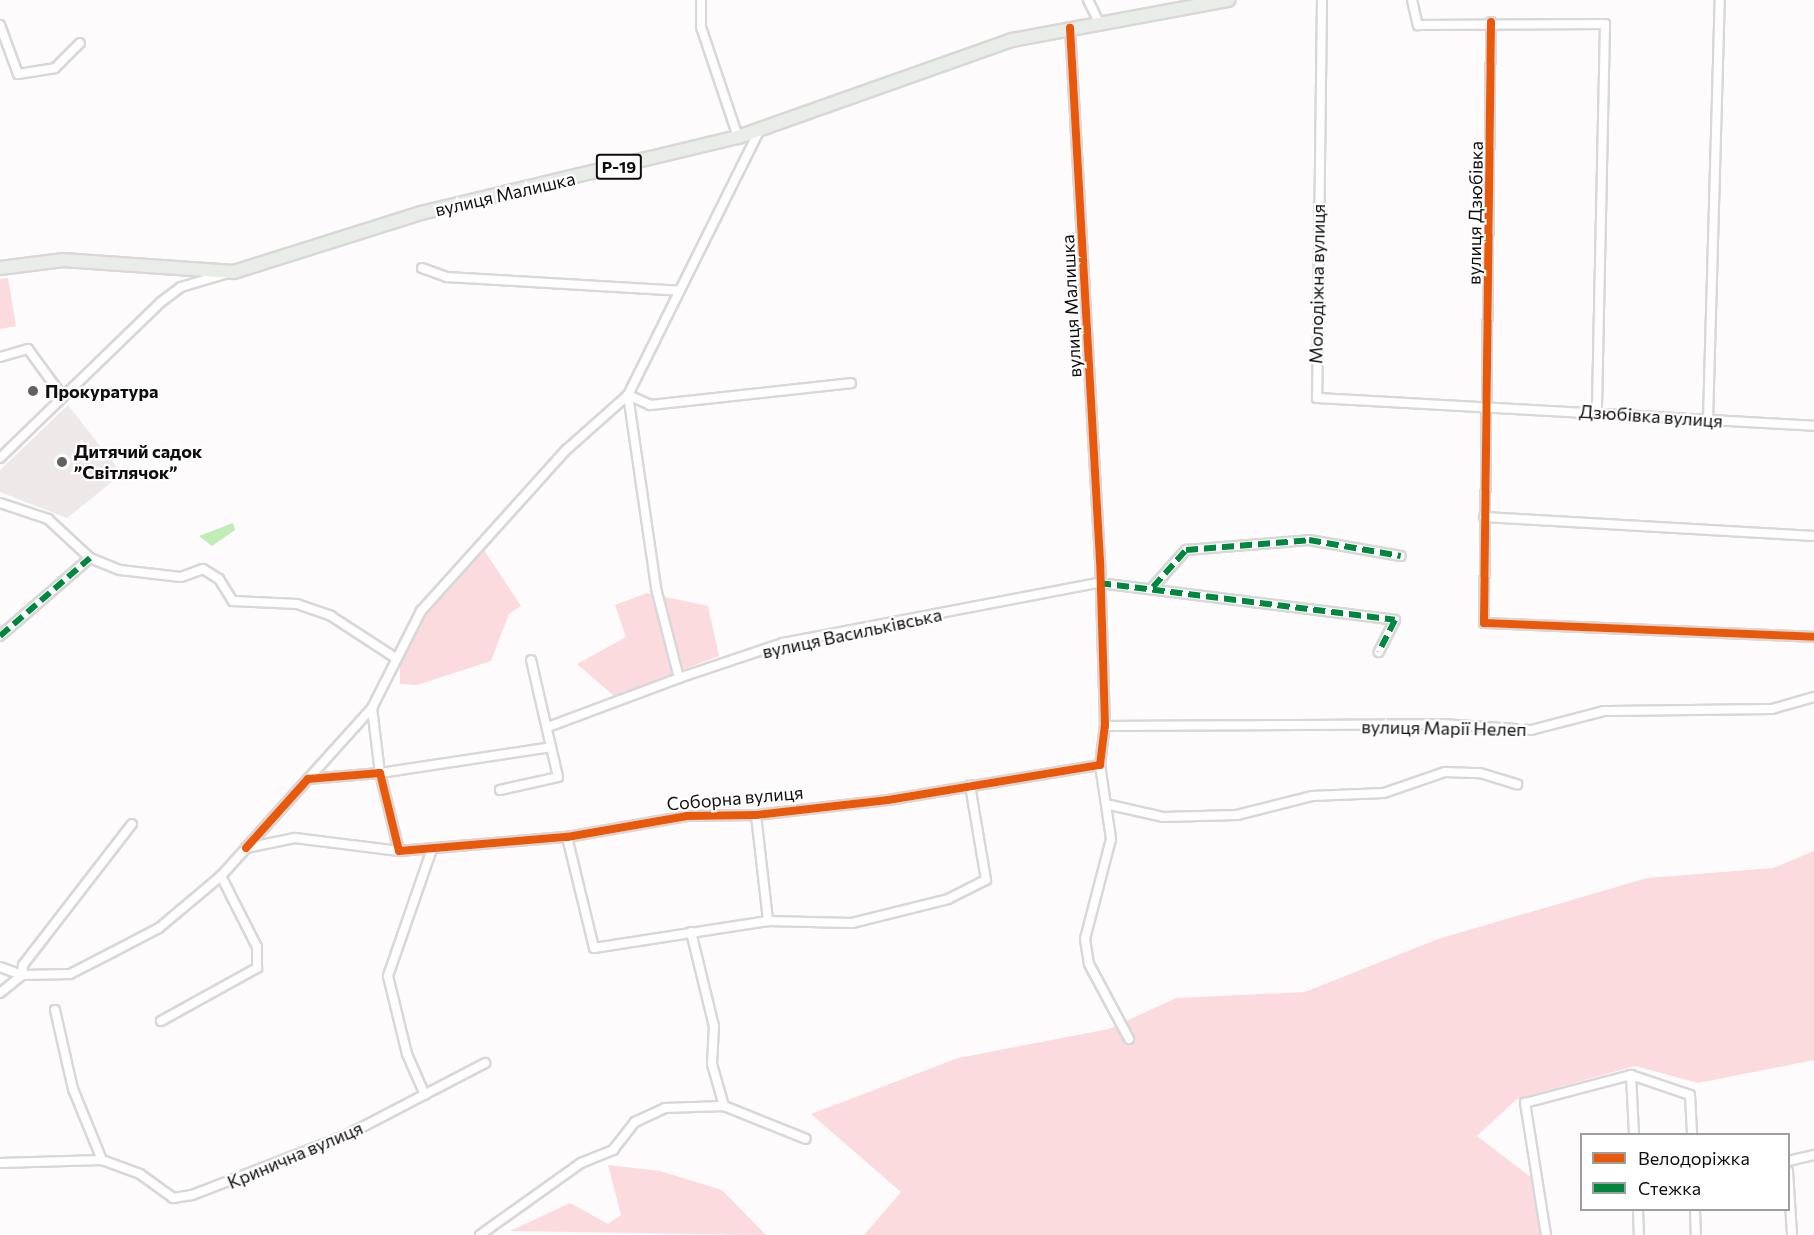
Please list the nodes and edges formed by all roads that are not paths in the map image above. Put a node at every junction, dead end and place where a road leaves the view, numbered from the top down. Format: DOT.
graph roads {
  1 [pos="700,0"];
  2 [pos="1088,0"];
  3 [pos="1228,0"];
  4 [pos="1322,0"];
  5 [pos="1412,0"];
  6 [pos="1720,0"];
  7 [pos="1491,22"];
  8 [pos="1099,23"];
  9 [pos="0,25"];
  10 [pos="1070,28"];
  11 [pos="80,43"];
  12 [pos="760,129"];
  13 [pos="738,137"];
  14 [pos="0,268"];
  15 [pos="422,268"];
  16 [pos="234,272"];
  17 [pos="680,291"];
  18 [pos="0,357"];
  19 [pos="851,383"];
  20 [pos="628,395"];
  21 [pos="63,398"];
  22 [pos="1488,406"];
  23 [pos="1597,412"];
  24 [pos="1708,420"];
  25 [pos="1814,426"];
  26 [pos="0,458"];
  27 [pos="0,503"];
  28 [pos="1484,517"];
  29 [pos="1814,536"];
  30 [pos="1401,556"];
  31 [pos="90,558"];
  32 [pos="1099,583"];
  33 [pos="1153,587"];
  34 [pos="0,636"];
  35 [pos="1814,637"];
  36 [pos="1379,652"];
  37 [pos="394,657"];
  38 [pos="531,660"];
  39 [pos="680,678"];
  40 [pos="1814,697"];
  41 [pos="372,708"];
  42 [pos="1105,726"];
  43 [pos="548,727"];
  44 [pos="551,747"];
  45 [pos="1100,765"];
  46 [pos="380,773"];
  47 [pos="308,779"];
  48 [pos="1517,784"];
  49 [pos="970,785"];
  50 [pos="501,790"];
  51 [pos="1110,805"];
  52 [pos="756,815"];
  53 [pos="132,824"];
  54 [pos="567,837"];
  55 [pos="246,848"];
  56 [pos="432,849"];
  57 [pos="399,851"];
  58 [pos="221,876"];
  59 [pos="768,921"];
  60 [pos="691,932"];
  61 [pos="0,967"];
  62 [pos="22,975"];
  63 [pos="0,993"];
  64 [pos="55,1010"];
  65 [pos="160,1021"];
  66 [pos="1129,1039"];
  67 [pos="485,1063"];
  68 [pos="1631,1075"];
  69 [pos="425,1095"];
  70 [pos="724,1106"];
  71 [pos="1634,1133"];
  72 [pos="1692,1133"];
  73 [pos="806,1139"];
  74 [pos="1814,1155"];
  75 [pos="102,1160"];
  76 [pos="1790,1161"];
  77 [pos="0,1163"];
  78 [pos="1790,1204"];
  79 [pos="1638,1211"];
  80 [pos="1695,1211"];
  81 [pos="480,1235"];
  82 [pos="1546,1235"];
  83 [pos="1639,1235"];
  84 [pos="1696,1235"];
  85 [pos="1792,1235"];
  1 -- 13 [label="street"];
  2 -- 8 [label="street"];
  3 -- 8 [label="main road, вулиця Малишка / Р-19"];
  4 -- 22 [label="street, Молодіжна вулиця"];
  5 -- 7 [label="street"];
  6 -- 24 [label="street"];
  7 -- 22 [label="street, вулиця Дзюбівка"];
  7 -- 23 [label="street"];
  8 -- 10 [label="main road, вулиця Малишка / Р-19"];
  9 -- 11 [label="street"];
  10 -- 12 [label="main road, вулиця Малишка / Р-19"];
  10 -- 32 [label="street, вулиця Малишка"];
  12 -- 13 [label="main road, вулиця Малишка / Р-19"];
  12 -- 17 [label="street"];
  13 -- 16 [label="main road, вулиця Малишка / Р-19"];
  14 -- 16 [label="main road, вулиця Малишка / Р-19"];
  15 -- 17 [label="street"];
  16 -- 21 [label="street"];
  17 -- 20 [label="street"];
  18 -- 21 [label="street"];
  19 -- 20 [label="street"];
  20 -- 37 [label="street"];
  20 -- 39 [label="street"];
  21 -- 26 [label="street"];
  22 -- 23 [label="street, Дзюбівка вулиця"];
  22 -- 28 [label="street, вулиця Дзюбівка"];
  23 -- 24 [label="street, Дзюбівка вулиця"];
  24 -- 25 [label="street, Дзюбівка вулиця"];
  27 -- 31 [label="street"];
  28 -- 29 [label="street"];
  28 -- 35 [label="street, вулиця Дзюбівка"];
  30 -- 33 [label="street"];
  31 -- 34 [label="street"];
  31 -- 37 [label="street"];
  32 -- 33 [label="street, вулиця Васильківська"];
  32 -- 39 [label="street, вулиця Васильківська"];
  32 -- 42 [label="street"];
  33 -- 36 [label="street, вулиця Васильківська"];
  37 -- 41 [label="street"];
  38 -- 43 [label="street"];
  39 -- 43 [label="street, вулиця Васильківська"];
  40 -- 42 [label="street, вулиця Марії Нелеп"];
  41 -- 46 [label="street"];
  41 -- 47 [label="street"];
  42 -- 45 [label="street"];
  43 -- 44 [label="street"];
  44 -- 46 [label="street"];
  44 -- 50 [label="street"];
  45 -- 49 [label="street, Соборна вулиця"];
  45 -- 51 [label="street"];
  46 -- 47 [label="street"];
  46 -- 57 [label="street"];
  47 -- 55 [label="street"];
  48 -- 51 [label="street"];
  49 -- 52 [label="street, Соборна вулиця"];
  49 -- 59 [label="street"];
  51 -- 66 [label="street"];
  52 -- 54 [label="street, Соборна вулиця"];
  52 -- 59 [label="street"];
  53 -- 62 [label="street"];
  54 -- 56 [label="street, Соборна вулиця"];
  54 -- 60 [label="street"];
  55 -- 57 [label="street, Соборна вулиця"];
  55 -- 58 [label="street"];
  56 -- 57 [label="street, Соборна вулиця"];
  56 -- 69 [label="street"];
  58 -- 62 [label="street"];
  58 -- 65 [label="street"];
  59 -- 60 [label="street"];
  60 -- 70 [label="street"];
  61 -- 62 [label="street"];
  62 -- 63 [label="street"];
  64 -- 75 [label="street"];
  67 -- 69 [label="street, Кринична вулиця"];
  68 -- 71 [label="street"];
  68 -- 72 [label="street"];
  68 -- 82 [label="street"];
  69 -- 75 [label="street, Кринична вулиця"];
  70 -- 73 [label="street"];
  70 -- 81 [label="street"];
  74 -- 76 [label="street"];
  75 -- 77 [label="street, Кринична вулиця"];
  78 -- 85 [label="street"];
  79 -- 83 [label="street"];
  80 -- 84 [label="street"];
}
